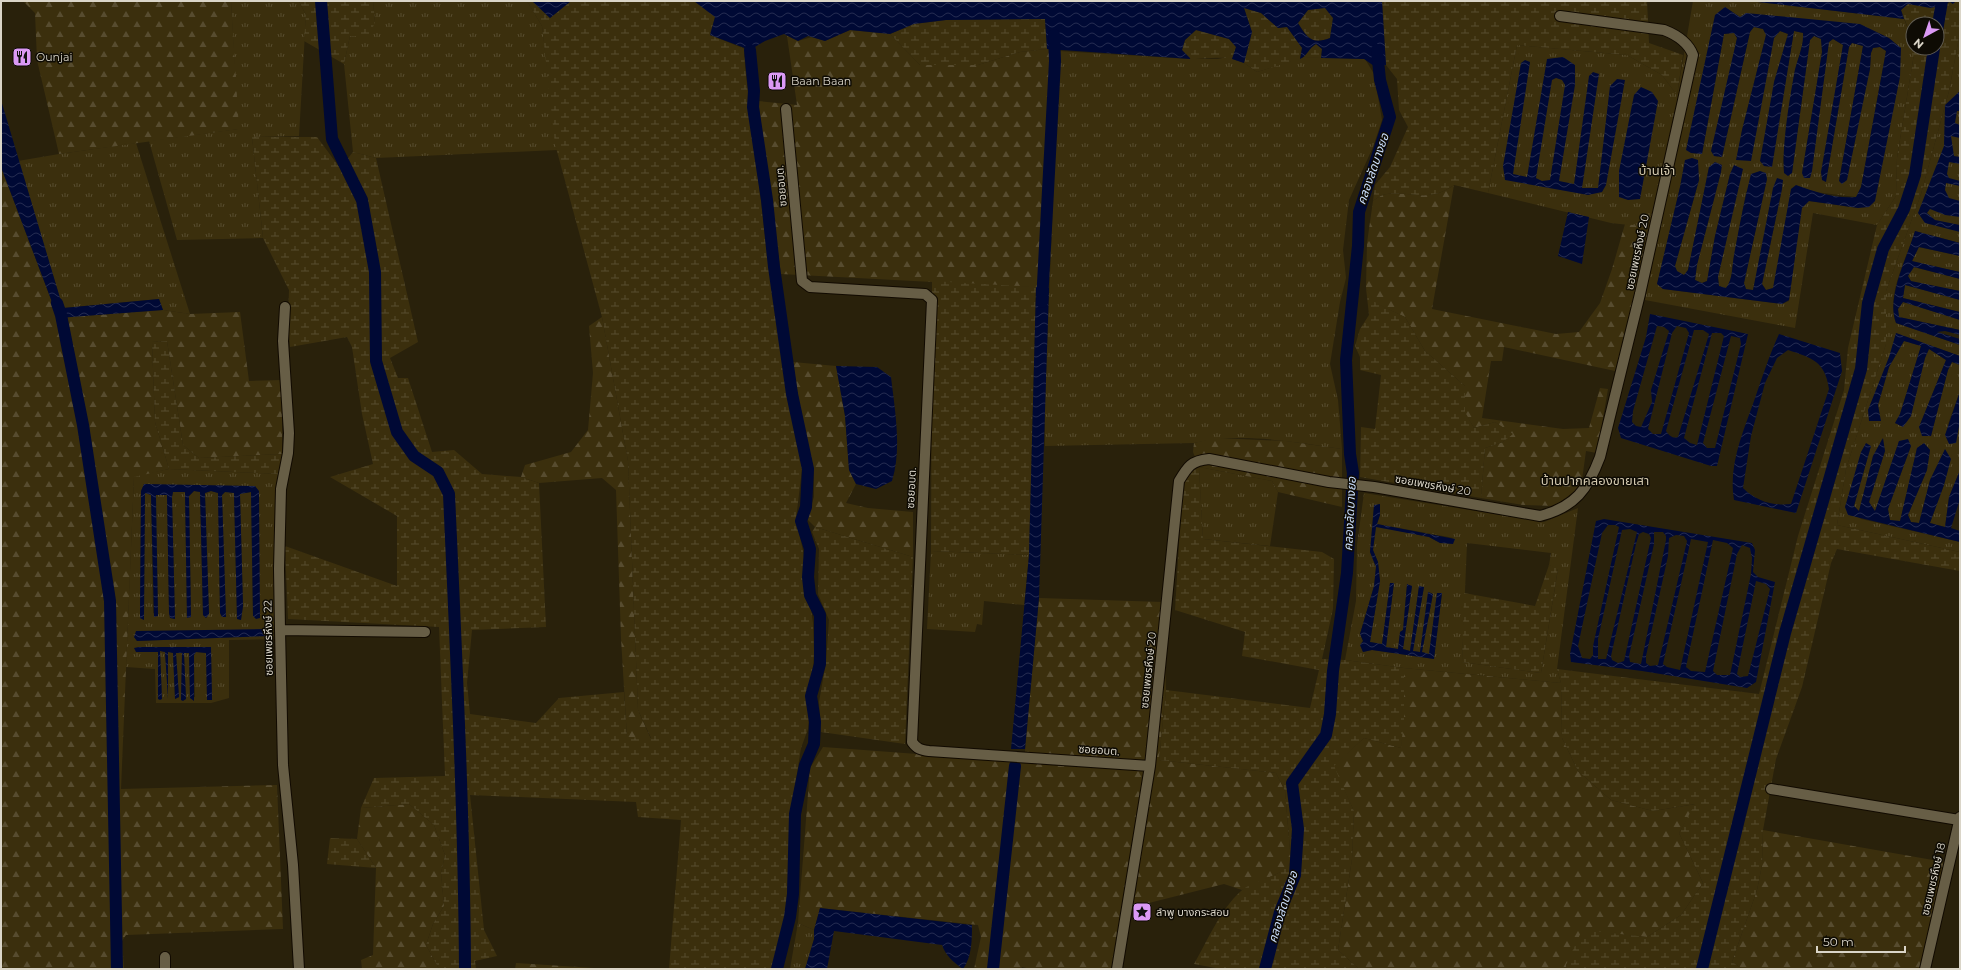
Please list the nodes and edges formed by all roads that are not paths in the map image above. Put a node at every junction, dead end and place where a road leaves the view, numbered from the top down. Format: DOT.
graph roads {
  1 [pos="1560,16"];
  2 [pos="786,109"];
  3 [pos="285,307"];
  4 [pos="280,630"];
  5 [pos="426,632"];
  6 [pos="1150,766"];
  7 [pos="1771,789"];
  8 [pos="1960,819"];
  9 [pos="164,957"];
  10 [pos="165,969"];
  11 [pos="299,969"];
  12 [pos="1116,969"];
  13 [pos="1925,969"];
  1 -- 6 [label="street, ซอยเพชรหึงษ์ 20"];
  2 -- 6 [label="street, ซอยอบต."];
  3 -- 4 [label="street, ซอยเพชรหึงษ์ 22"];
  4 -- 5 [label="street"];
  4 -- 11 [label="street, ซอยเพชรหึงษ์ 22"];
  6 -- 12 [label="street, ซอยเพชรหึงษ์ 20"];
  7 -- 8 [label="street"];
  8 -- 13 [label="street, ซอยเพชรหึงษ์ 18"];
  9 -- 10 [label="street"];
}
